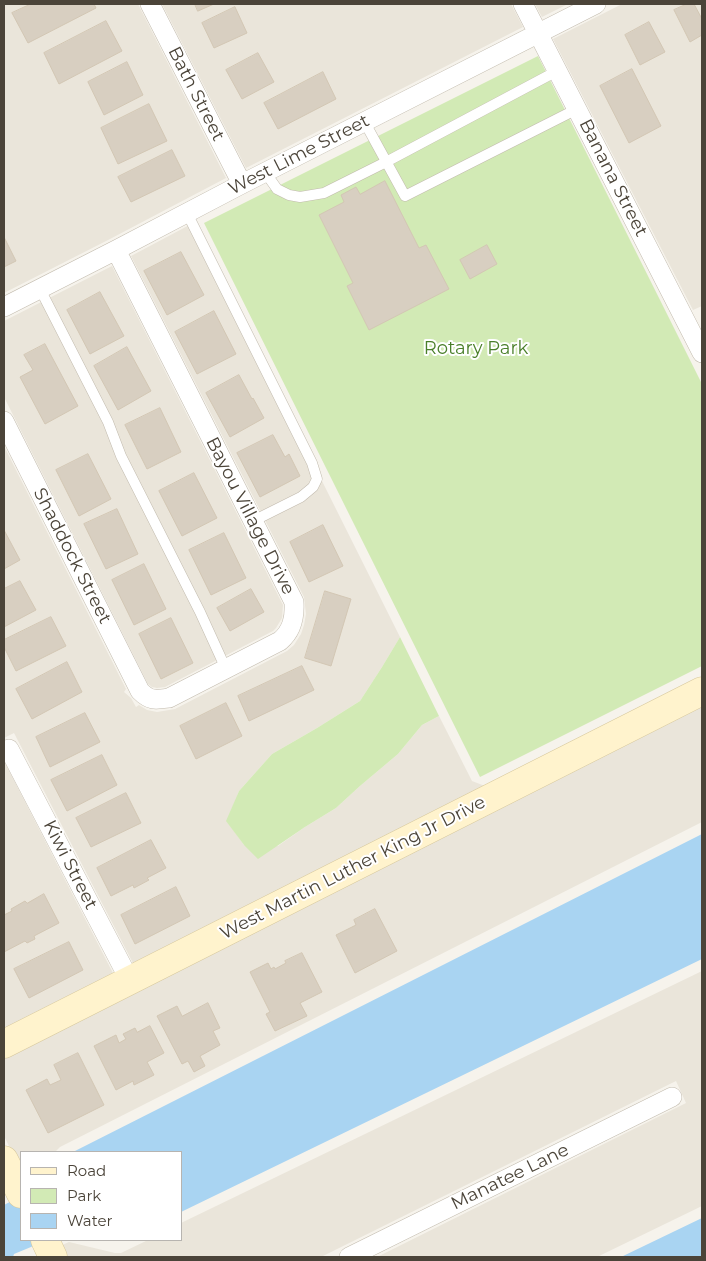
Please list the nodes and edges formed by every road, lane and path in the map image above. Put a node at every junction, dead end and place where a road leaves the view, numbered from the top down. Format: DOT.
graph roads {
  1 [pos="150,4"];
  2 [pos="523,4"];
  3 [pos="596,4"];
  4 [pos="538,33"];
  5 [pos="557,71"];
  6 [pos="577,109"];
  7 [pos="364,121"];
  8 [pos="386,162"];
  9 [pos="265,172"];
  10 [pos="242,184"];
  11 [pos="187,213"];
  12 [pos="116,250"];
  13 [pos="40,289"];
  14 [pos="4,307"];
  15 [pos="696,323"];
  16 [pos="702,353"];
  17 [pos="4,422"];
  18 [pos="253,521"];
  19 [pos="226,669"];
  20 [pos="140,691"];
  21 [pos="702,691"];
  22 [pos="9,749"];
  23 [pos="130,981"];
  24 [pos="4,1044"];
  25 [pos="672,1097"];
  26 [pos="4,1160"];
  27 [pos="20,1192"];
  28 [pos="349,1257"];
  1 -- 10 [label="street, Bath Street"];
  2 -- 4 [label="street, Banana Street"];
  3 -- 4 [label="street, West Lime Street"];
  4 -- 5 [label="street, Banana Street"];
  4 -- 7 [label="street, West Lime Street"];
  5 -- 6 [label="street, Banana Street"];
  5 -- 8 [label="lane"];
  6 -- 8 [label="lane"];
  6 -- 15 [label="street, Banana Street"];
  7 -- 8 [label="lane"];
  7 -- 9 [label="street, West Lime Street"];
  8 -- 9 [label="lane"];
  9 -- 10 [label="street, West Lime Street"];
  10 -- 11 [label="street, West Lime Street"];
  11 -- 12 [label="street, West Lime Street"];
  11 -- 18 [label="lane"];
  12 -- 13 [label="street, West Lime Street"];
  12 -- 18 [label="street, Bayou Village Drive"];
  13 -- 14 [label="street, West Lime Street"];
  13 -- 19 [label="lane"];
  15 -- 16 [label="street, Banana Street"];
  17 -- 20 [label="street, Shaddock Street"];
  18 -- 19 [label="street, Bayou Village Drive"];
  19 -- 20 [label="street, Bayou Village Drive"];
  21 -- 23 [label="street, West Martin Luther King Jr Drive"];
  22 -- 23 [label="street, Kiwi Street"];
  23 -- 24 [label="street, West Martin Luther King Jr Drive"];
  25 -- 28 [label="street, Manatee Lane"];
  26 -- 27 [label="street"];
}
